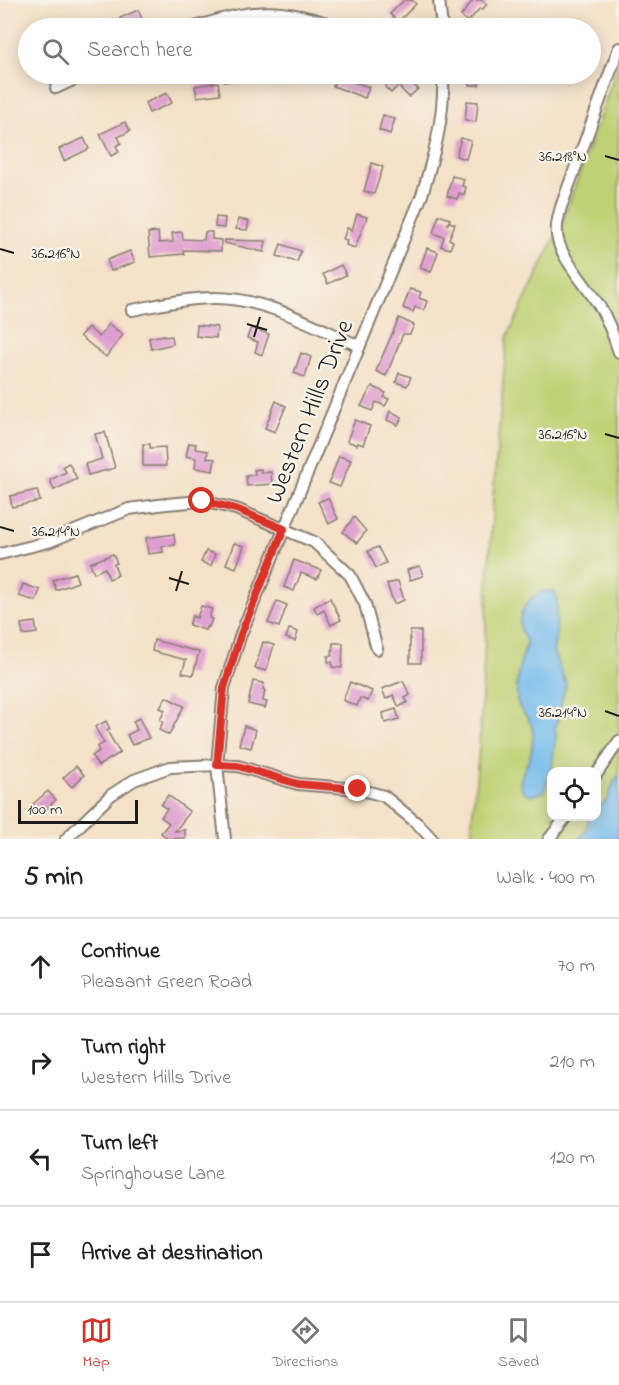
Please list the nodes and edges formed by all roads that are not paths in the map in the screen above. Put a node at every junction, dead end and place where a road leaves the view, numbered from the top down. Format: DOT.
graph roads {
  1 [pos="439,0"];
  2 [pos="229,18"];
  3 [pos="306,18"];
  4 [pos="441,18"];
  5 [pos="619,48"];
  6 [pos="65,84"];
  7 [pos="443,84"];
  8 [pos="56,88"];
  9 [pos="132,310"];
  10 [pos="359,346"];
  11 [pos="619,352"];
  12 [pos="284,529"];
  13 [pos="0,554"];
  14 [pos="377,649"];
  15 [pos="619,741"];
  16 [pos="217,765"];
  17 [pos="601,769"];
  18 [pos="563,821"];
  19 [pos="66,839"];
  20 [pos="225,839"];
  21 [pos="432,839"];
  22 [pos="549,839"];
  1 -- 4 [label="street"];
  2 -- 3 [label="street"];
  5 -- 11 [label="street"];
  6 -- 8 [label="street"];
  7 -- 10 [label="street, Western Hills Drive"];
  9 -- 10 [label="street"];
  10 -- 12 [label="street, Western Hills Drive"];
  12 -- 13 [label="street"];
  12 -- 14 [label="street"];
  12 -- 16 [label="street, Western Hills Drive"];
  15 -- 17 [label="street"];
  16 -- 19 [label="street"];
  16 -- 20 [label="street, Western Hills Drive"];
  16 -- 21 [label="street"];
  18 -- 22 [label="street"];
}
